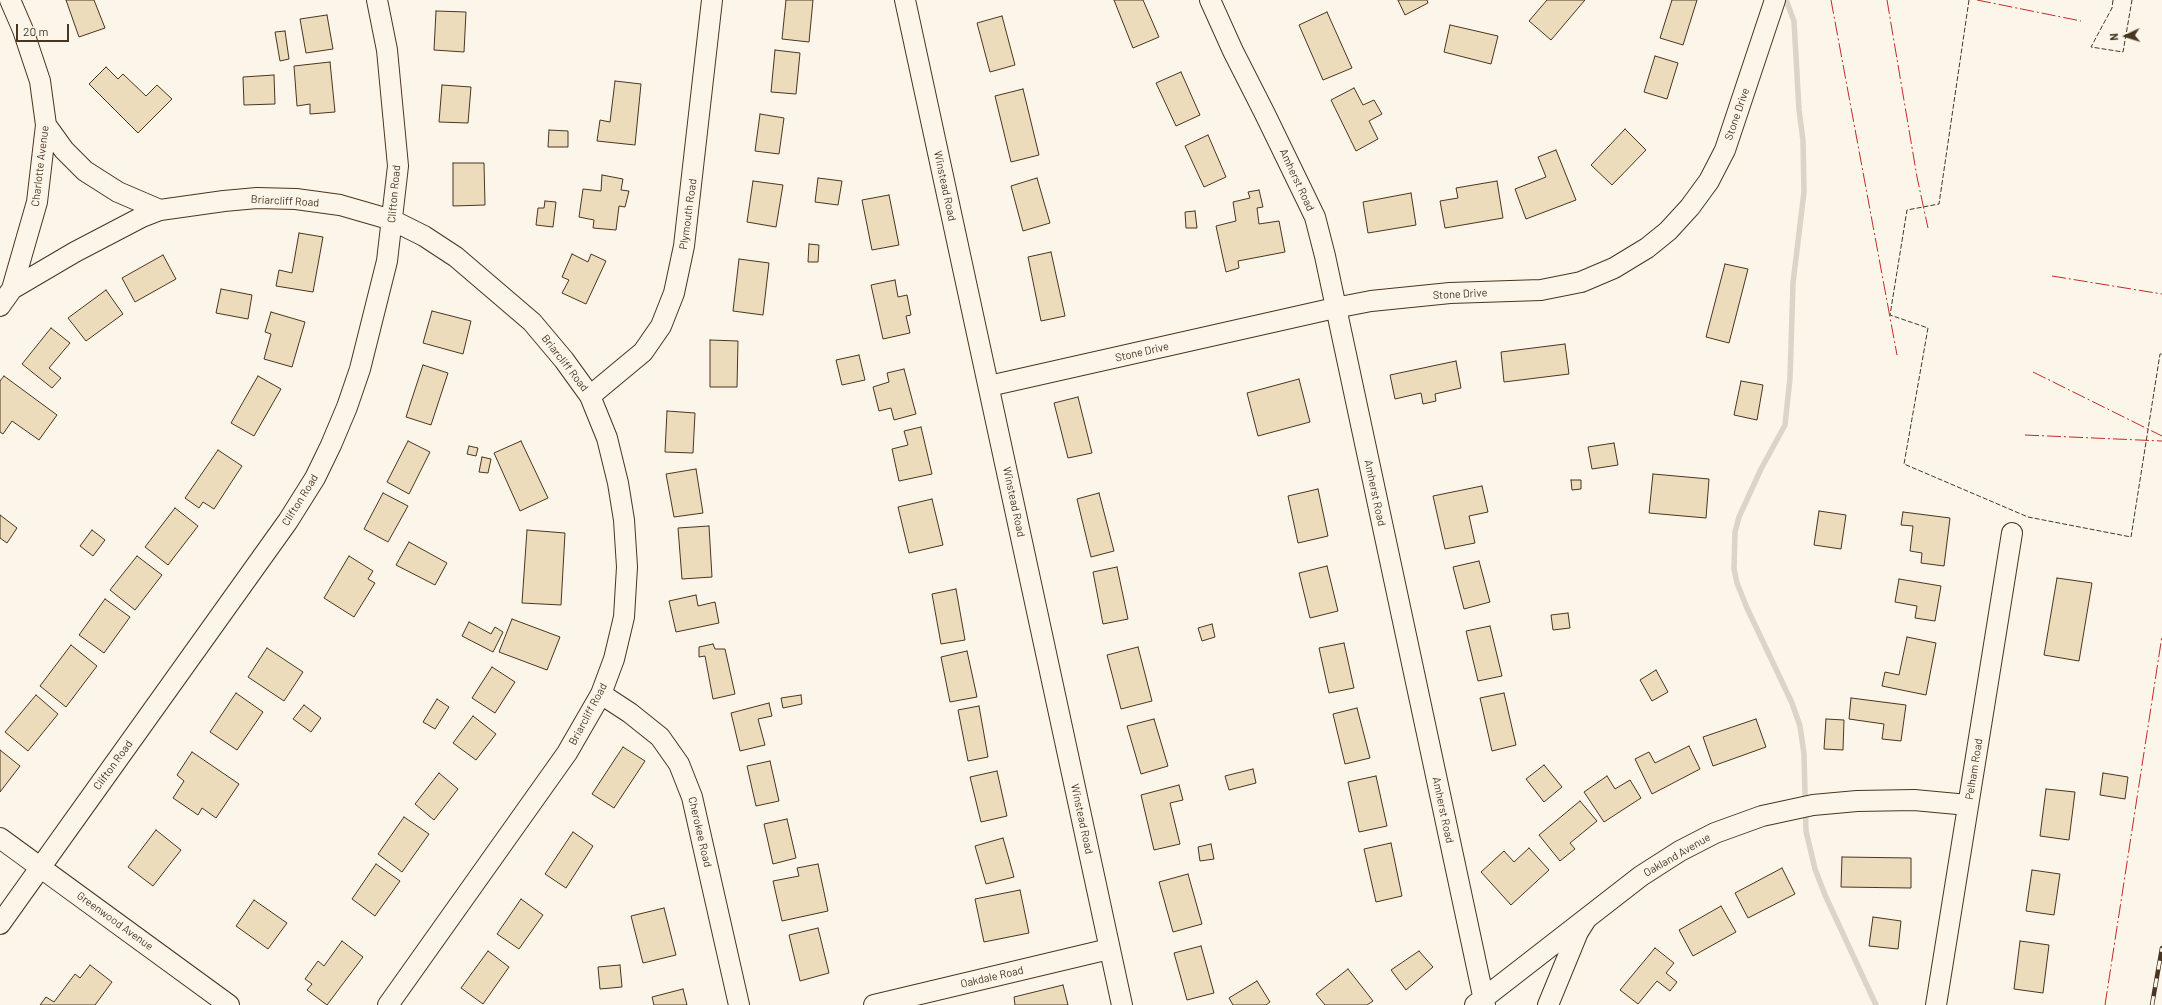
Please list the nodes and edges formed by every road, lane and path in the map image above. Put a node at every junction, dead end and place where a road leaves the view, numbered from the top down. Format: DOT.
graph roads {
  1 [pos="10,0"];
  2 [pos="378,0"];
  3 [pos="712,0"];
  4 [pos="905,0"];
  5 [pos="1210,0"];
  6 [pos="1775,0"];
  7 [pos="46,125"];
  8 [pos="160,210"];
  9 [pos="392,220"];
  10 [pos="12,289"];
  11 [pos="0,306"];
  12 [pos="1335,308"];
  13 [pos="989,386"];
  14 [pos="590,396"];
  15 [pos="2012,533"];
  16 [pos="600,694"];
  17 [pos="1968,805"];
  18 [pos="0,838"];
  19 [pos="41,867"];
  20 [pos="1590,914"];
  21 [pos="0,924"];
  22 [pos="1109,949"];
  23 [pos="1481,1003"];
  24 [pos="229,1005"];
  25 [pos="388,1005"];
  26 [pos="739,1005"];
  27 [pos="874,1005"];
  28 [pos="1122,1005"];
  29 [pos="1548,1005"];
  30 [pos="1936,1005"];
  1 -- 7 [label="street, Charlotte Avenue"];
  2 -- 9 [label="street, Clifton Road"];
  3 -- 14 [label="street, Plymouth Road"];
  4 -- 13 [label="street, Winstead Road"];
  5 -- 12 [label="street, Amherst Road"];
  6 -- 12 [label="street, Stone Drive"];
  7 -- 8 [label="street"];
  7 -- 10 [label="street, Charlotte Avenue"];
  8 -- 9 [label="street, Briarcliff Road"];
  8 -- 10 [label="street, Briarcliff Road"];
  9 -- 14 [label="street, Briarcliff Road"];
  9 -- 19 [label="street, Clifton Road"];
  10 -- 11 [label="street, Charlotte Avenue"];
  12 -- 13 [label="street, Stone Drive"];
  12 -- 23 [label="street, Amherst Road"];
  13 -- 22 [label="street, Winstead Road"];
  14 -- 16 [label="street, Briarcliff Road"];
  15 -- 17 [label="street, Pelham Road"];
  16 -- 25 [label="street, Briarcliff Road"];
  16 -- 26 [label="street, Cherokee Road"];
  17 -- 20 [label="street, Oakland Avenue"];
  17 -- 30 [label="street, Pelham Road"];
  18 -- 19 [label="street, Greenwood Avenue"];
  19 -- 21 [label="street, Clifton Road"];
  19 -- 24 [label="street, Greenwood Avenue"];
  20 -- 23 [label="street, Oakland Avenue"];
  20 -- 29 [label="street"];
  22 -- 27 [label="street, Oakdale Road"];
  22 -- 28 [label="street, Winstead Road"];
}
